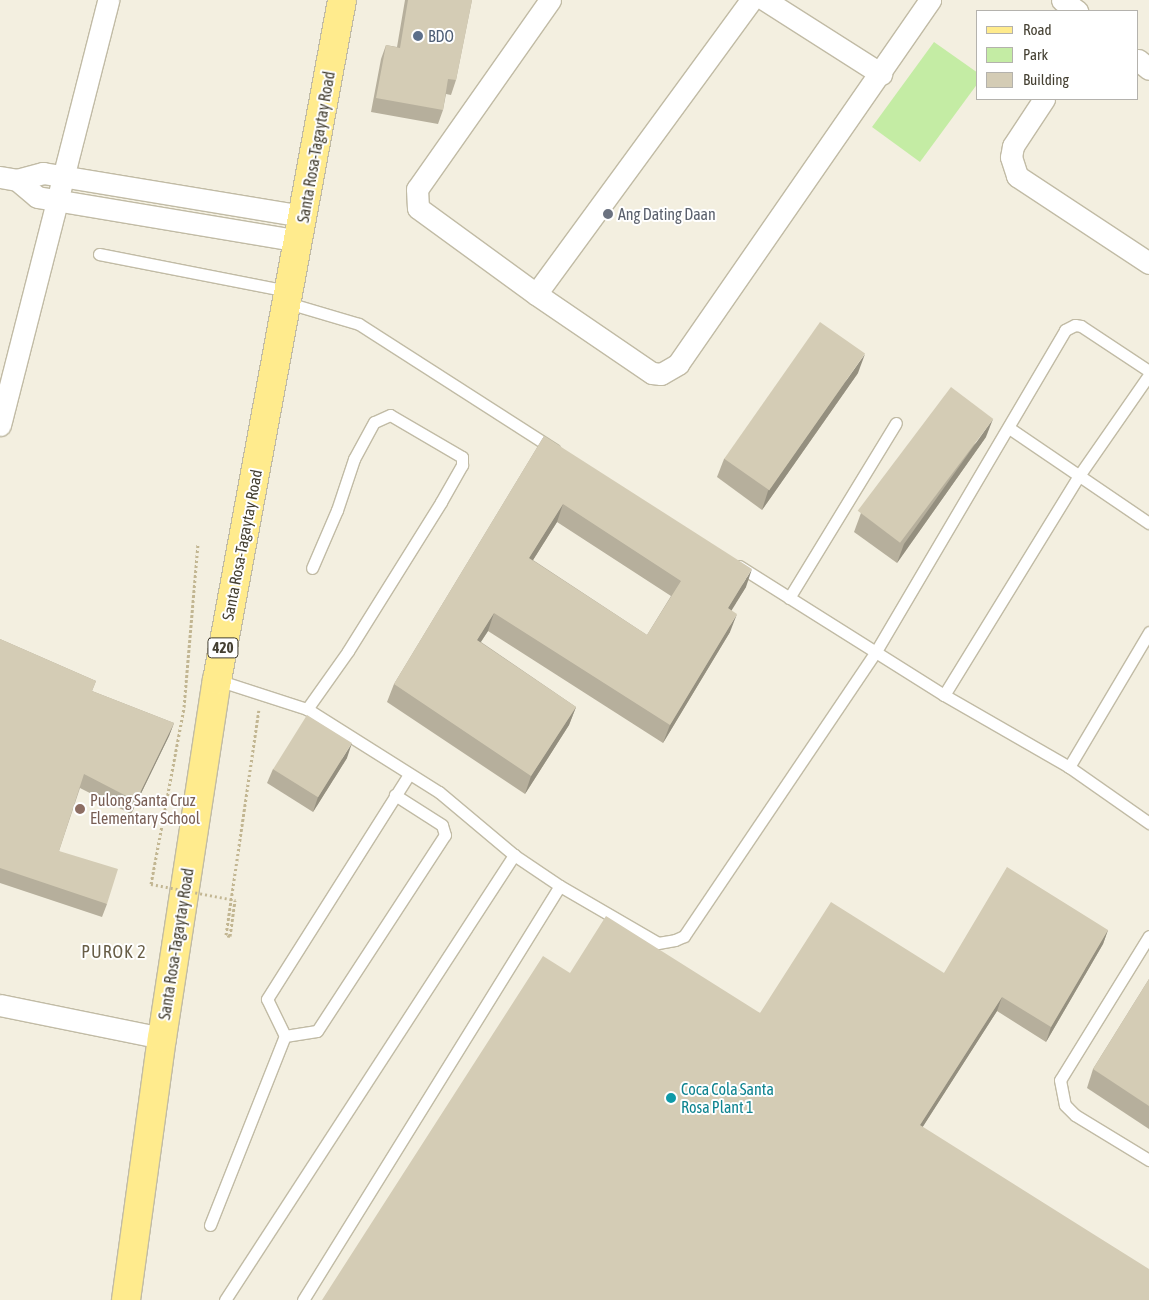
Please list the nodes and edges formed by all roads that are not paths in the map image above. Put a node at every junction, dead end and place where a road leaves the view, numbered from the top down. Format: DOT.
graph roads {
  1 [pos="108,0"];
  2 [pos="342,0"];
  3 [pos="550,0"];
  4 [pos="751,0"];
  5 [pos="765,0"];
  6 [pos="930,0"];
  7 [pos="1062,0"];
  8 [pos="1076,10"];
  9 [pos="1139,61"];
  10 [pos="1149,69"];
  11 [pos="881,74"];
  12 [pos="1043,100"];
  13 [pos="63,176"];
  14 [pos="8,179"];
  15 [pos="56,201"];
  16 [pos="301,229"];
  17 [pos="99,254"];
  18 [pos="1149,263"];
  19 [pos="536,294"];
  20 [pos="289,297"];
  21 [pos="1149,373"];
  22 [pos="896,423"];
  23 [pos="0,425"];
  24 [pos="1009,428"];
  25 [pos="566,456"];
  26 [pos="1078,477"];
  27 [pos="1149,523"];
  28 [pos="731,562"];
  29 [pos="312,568"];
  30 [pos="789,598"];
  31 [pos="1149,632"];
  32 [pos="875,653"];
  33 [pos="217,680"];
  34 [pos="944,695"];
  35 [pos="307,709"];
  36 [pos="1069,767"];
  37 [pos="409,774"];
  38 [pos="395,795"];
  39 [pos="1149,823"];
  40 [pos="514,855"];
  41 [pos="560,886"];
  42 [pos="1149,936"];
  43 [pos="0,1005"];
  44 [pos="285,1036"];
  45 [pos="162,1038"];
  46 [pos="1149,1160"];
  47 [pos="210,1225"];
  48 [pos="126,1300"];
  49 [pos="225,1300"];
  50 [pos="303,1300"];
  1 -- 13 [label="street"];
  2 -- 16 [label="main road, Santa Rosa-Tagaytay Road / 420"];
  3 -- 19 [label="street"];
  4 -- 19 [label="street"];
  5 -- 11 [label="street"];
  6 -- 11 [label="street"];
  7 -- 8 [label="street"];
  9 -- 10 [label="street"];
  11 -- 19 [label="street"];
  12 -- 18 [label="street"];
  13 -- 14 [label="street"];
  13 -- 15 [label="street"];
  13 -- 16 [label="street"];
  14 -- 15 [label="street"];
  15 -- 16 [label="street"];
  15 -- 23 [label="street"];
  16 -- 20 [label="main road, Santa Rosa-Tagaytay Road / 420"];
  17 -- 20 [label="lane"];
  20 -- 25 [label="lane"];
  20 -- 33 [label="main road, Santa Rosa-Tagaytay Road / 420"];
  21 -- 24 [label="lane"];
  21 -- 26 [label="lane"];
  22 -- 30 [label="lane"];
  24 -- 26 [label="lane"];
  24 -- 32 [label="lane"];
  26 -- 27 [label="lane"];
  26 -- 34 [label="lane"];
  28 -- 30 [label="lane"];
  29 -- 35 [label="lane"];
  30 -- 32 [label="lane"];
  31 -- 36 [label="lane"];
  32 -- 34 [label="lane"];
  32 -- 41 [label="lane"];
  33 -- 35 [label="lane"];
  33 -- 45 [label="main road, Santa Rosa-Tagaytay Road / 420"];
  34 -- 36 [label="lane"];
  35 -- 37 [label="lane"];
  36 -- 39 [label="lane"];
  37 -- 38 [label="lane"];
  37 -- 40 [label="lane"];
  38 -- 44 [label="lane"];
  38 -- 44 [label="lane"];
  40 -- 41 [label="lane"];
  40 -- 49 [label="lane"];
  41 -- 50 [label="lane"];
  42 -- 46 [label="lane"];
  43 -- 45 [label="street"];
  44 -- 47 [label="lane"];
  45 -- 48 [label="main road, Santa Rosa-Tagaytay Road / 420"];
}
